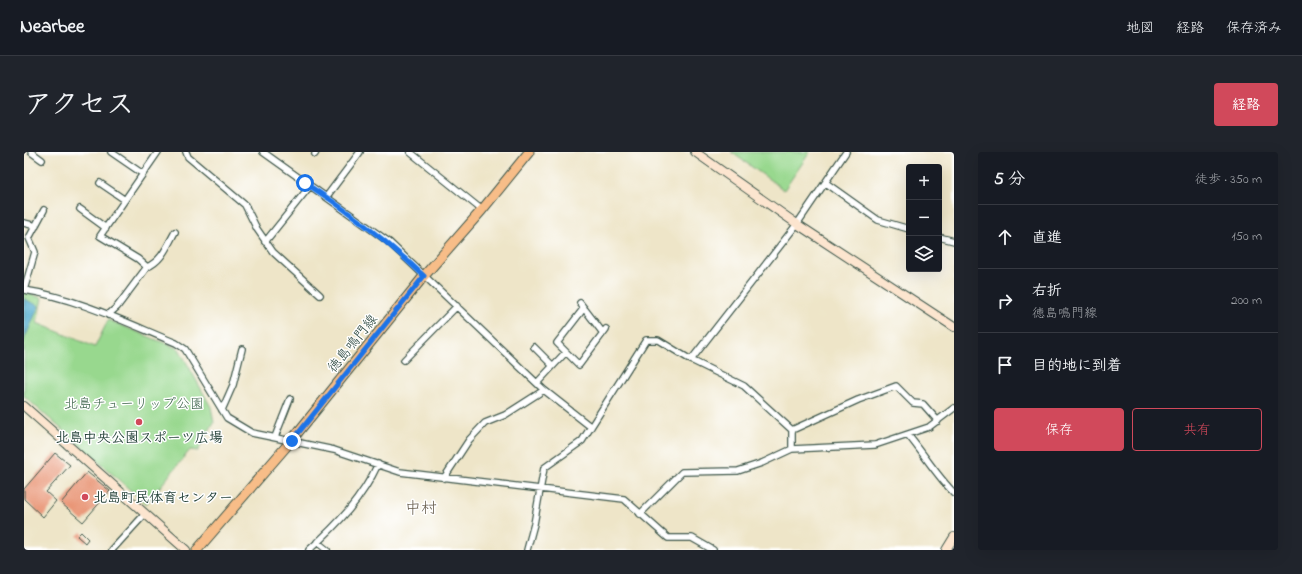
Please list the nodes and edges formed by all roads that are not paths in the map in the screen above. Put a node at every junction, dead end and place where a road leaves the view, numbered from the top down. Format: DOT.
graph roads {
  1 [pos="31,152"];
  2 [pos="111,152"];
  3 [pos="158,152"];
  4 [pos="186,152"];
  5 [pos="263,152"];
  6 [pos="360,152"];
  7 [pos="410,152"];
  8 [pos="529,152"];
  9 [pos="695,152"];
  10 [pos="846,152"];
  11 [pos="42,160"];
  12 [pos="143,174"];
  13 [pos="826,182"];
  14 [pos="100,183"];
  15 [pos="310,186"];
  16 [pos="327,196"];
  17 [pos="125,200"];
  18 [pos="80,209"];
  19 [pos="44,210"];
  20 [pos="482,210"];
  21 [pos="24,223"];
  22 [pos="797,224"];
  23 [pos="36,226"];
  24 [pos="106,228"];
  25 [pos="906,228"];
  26 [pos="175,232"];
  27 [pos="942,238"];
  28 [pos="954,241"];
  29 [pos="266,242"];
  30 [pos="146,266"];
  31 [pos="424,276"];
  32 [pos="320,295"];
  33 [pos="457,306"];
  34 [pos="108,315"];
  35 [pos="954,327"];
  36 [pos="534,347"];
  37 [pos="242,349"];
  38 [pos="565,353"];
  39 [pos="404,360"];
  40 [pos="691,360"];
  41 [pos="553,366"];
  42 [pos="537,383"];
  43 [pos="544,390"];
  44 [pos="290,399"];
  45 [pos="24,406"];
  46 [pos="954,408"];
  47 [pos="222,410"];
  48 [pos="938,421"];
  49 [pos="591,427"];
  50 [pos="792,430"];
  51 [pos="908,435"];
  52 [pos="275,438"];
  53 [pos="292,441"];
  54 [pos="792,449"];
  55 [pos="378,464"];
  56 [pos="444,478"];
  57 [pos="540,489"];
  58 [pos="954,493"];
  59 [pos="145,514"];
  60 [pos="640,514"];
  61 [pos="954,537"];
  62 [pos="317,542"];
  63 [pos="112,550"];
  64 [pos="186,550"];
  65 [pos="196,550"];
  66 [pos="309,550"];
  67 [pos="327,550"];
  68 [pos="526,550"];
  69 [pos="714,550"];
  70 [pos="946,550"];
  1 -- 11 [label="street"];
  2 -- 12 [label="street"];
  3 -- 12 [label="street"];
  4 -- 29 [label="street"];
  5 -- 15 [label="street"];
  6 -- 16 [label="street"];
  7 -- 20 [label="street"];
  8 -- 20 [label="main road, 徳島鳴門線"];
  9 -- 22 [label="street"];
  10 -- 13 [label="street"];
  12 -- 17 [label="street"];
  13 -- 22 [label="street"];
  13 -- 25 [label="street"];
  14 -- 17 [label="street"];
  15 -- 16 [label="street"];
  15 -- 29 [label="street"];
  16 -- 31 [label="street"];
  17 -- 24 [label="street"];
  18 -- 24 [label="street"];
  19 -- 23 [label="street"];
  20 -- 31 [label="main road, 徳島鳴門線"];
  21 -- 23 [label="street"];
  22 -- 35 [label="street"];
  22 -- 40 [label="street"];
  23 -- 34 [label="street"];
  24 -- 30 [label="street"];
  26 -- 30 [label="street"];
  27 -- 28 [label="street"];
  29 -- 32 [label="street"];
  30 -- 34 [label="street"];
  31 -- 33 [label="street"];
  31 -- 53 [label="main road, 徳島鳴門線"];
  33 -- 39 [label="street"];
  33 -- 42 [label="street"];
  34 -- 47 [label="street"];
  36 -- 41 [label="street"];
  37 -- 47 [label="street"];
  38 -- 38 [label="street"];
  38 -- 41 [label="street"];
  40 -- 49 [label="street"];
  40 -- 50 [label="street"];
  41 -- 42 [label="street"];
  42 -- 43 [label="street"];
  43 -- 49 [label="street"];
  43 -- 56 [label="street"];
  44 -- 52 [label="street"];
  45 -- 59 [label="street"];
  46 -- 48 [label="street"];
  47 -- 52 [label="street"];
  48 -- 50 [label="street"];
  48 -- 51 [label="street"];
  49 -- 57 [label="street"];
  50 -- 54 [label="street"];
  51 -- 54 [label="street"];
  51 -- 58 [label="street"];
  52 -- 53 [label="street"];
  53 -- 55 [label="street"];
  53 -- 65 [label="main road, 徳島鳴門線"];
  54 -- 60 [label="street"];
  55 -- 56 [label="street"];
  55 -- 62 [label="street"];
  56 -- 57 [label="street"];
  57 -- 60 [label="street"];
  57 -- 68 [label="street"];
  59 -- 63 [label="street"];
  59 -- 64 [label="street"];
  60 -- 69 [label="street"];
  61 -- 70 [label="street"];
  62 -- 66 [label="street"];
  62 -- 67 [label="street"];
}
